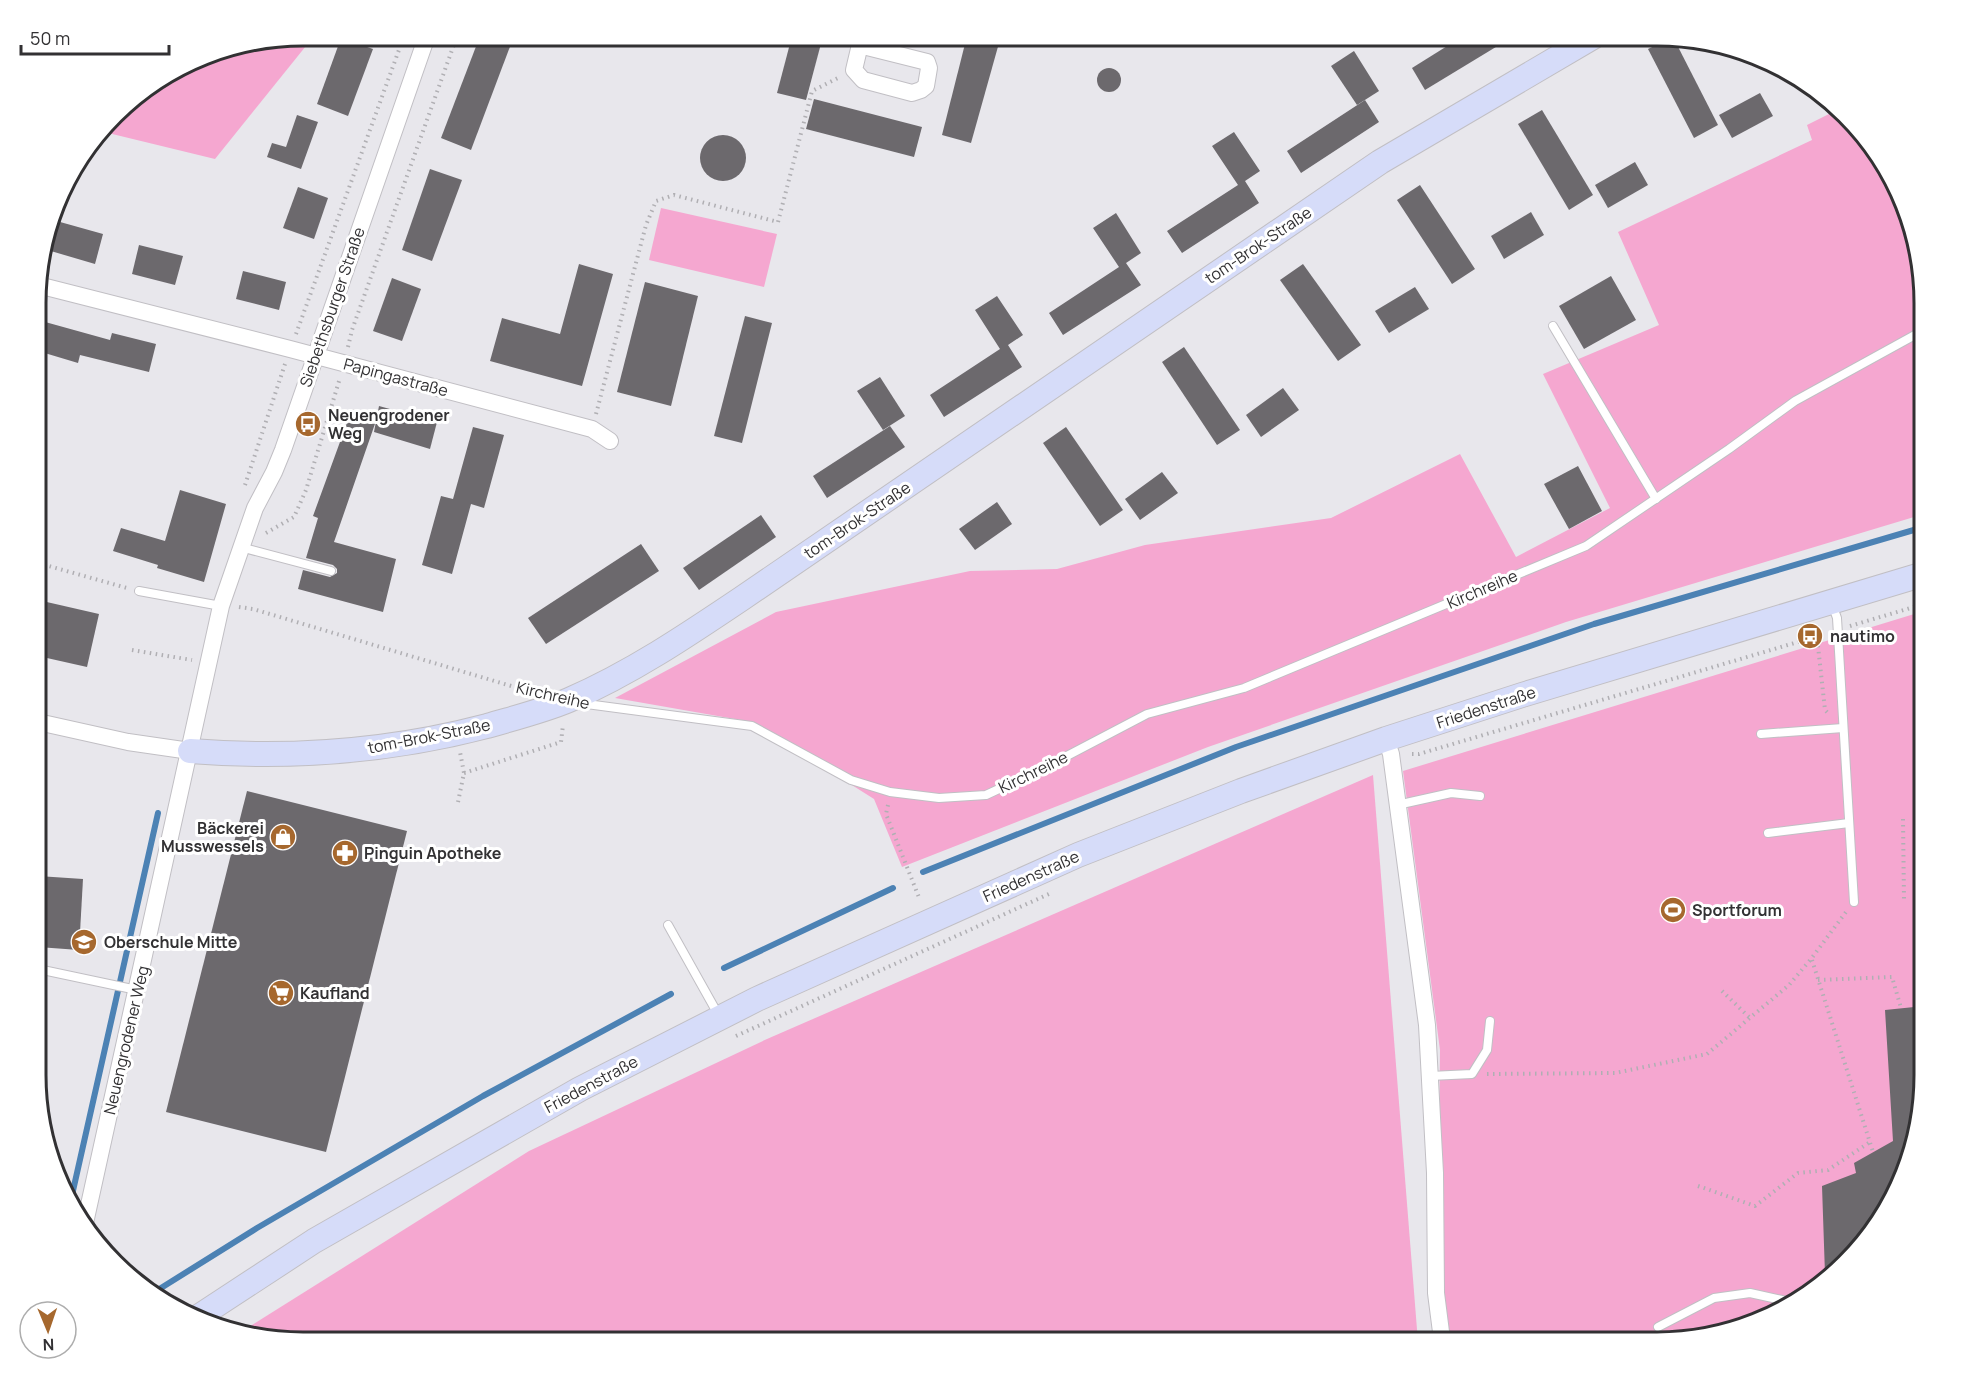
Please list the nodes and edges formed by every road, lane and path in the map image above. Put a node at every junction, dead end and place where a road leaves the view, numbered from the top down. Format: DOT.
graph roads {
  1 [pos="400,46"];
  2 [pos="424,46"];
  3 [pos="454,46"];
  4 [pos="860,46"];
  5 [pos="877,46"];
  6 [pos="1576,46"];
  7 [pos="854,70"];
  8 [pos="47,287"];
  9 [pos="1553,326"];
  10 [pos="1914,336"];
  11 [pos="290,349"];
  12 [pos="315,356"];
  13 [pos="344,364"];
  14 [pos="592,429"];
  15 [pos="610,441"];
  16 [pos="242,496"];
  17 [pos="1656,499"];
  18 [pos="247,549"];
  19 [pos="46,565"];
  20 [pos="331,571"];
  21 [pos="1914,577"];
  22 [pos="139,591"];
  23 [pos="241,598"];
  24 [pos="1832,601"];
  25 [pos="221,606"];
  26 [pos="240,607"];
  27 [pos="1914,607"];
  28 [pos="1815,624"];
  29 [pos="1837,630"];
  30 [pos="1817,636"];
  31 [pos="132,650"];
  32 [pos="207,662"];
  33 [pos="535,692"];
  34 [pos="567,701"];
  35 [pos="46,724"];
  36 [pos="1843,728"];
  37 [pos="1761,734"];
  38 [pos="1388,747"];
  39 [pos="190,751"];
  40 [pos="463,761"];
  41 [pos="464,773"];
  42 [pos="890,792"];
  43 [pos="1480,796"];
  44 [pos="458,802"];
  45 [pos="1396,805"];
  46 [pos="1903,819"];
  47 [pos="1849,823"];
  48 [pos="1768,832"];
  49 [pos="1056,891"];
  50 [pos="920,900"];
  51 [pos="1904,900"];
  52 [pos="1854,902"];
  53 [pos="668,925"];
  54 [pos="1811,959"];
  55 [pos="46,971"];
  56 [pos="1818,980"];
  57 [pos="137,990"];
  58 [pos="1722,991"];
  59 [pos="1901,1008"];
  60 [pos="1750,1018"];
  61 [pos="1490,1021"];
  62 [pos="726,1028"];
  63 [pos="1472,1074"];
  64 [pos="1431,1076"];
  65 [pos="1870,1142"];
  66 [pos="1873,1152"];
  67 [pos="1698,1186"];
  68 [pos="87,1213"];
  69 [pos="1781,1300"];
  70 [pos="205,1312"];
  71 [pos="1658,1327"];
  72 [pos="1441,1332"];
  1 -- 11 [label="path"];
  2 -- 12 [label="street, Siebethsburger Straße"];
  3 -- 13 [label="path"];
  4 -- 7 [label="street"];
  5 -- 7 [label="street"];
  6 -- 34 [label="main road, tom-Brok-Straße"];
  7 -- 14 [label="path"];
  8 -- 11 [label="street, Papingastraße"];
  9 -- 17 [label="lane"];
  10 -- 17 [label="lane, Kirchreihe"];
  11 -- 12 [label="street, Papingastraße"];
  11 -- 16 [label="path"];
  12 -- 13 [label="street, Papingastraße"];
  12 -- 18 [label="street, Siebethsburger Straße"];
  13 -- 14 [label="street, Papingastraße"];
  13 -- 18 [label="path"];
  14 -- 15 [label="street, Papingastraße"];
  17 -- 42 [label="lane, Kirchreihe"];
  18 -- 20 [label="lane"];
  18 -- 25 [label="street, Siebethsburger Straße"];
  19 -- 22 [label="path"];
  21 -- 24 [label="main road, Friedenstraße"];
  22 -- 25 [label="lane"];
  23 -- 26 [label="path"];
  24 -- 29 [label="lane"];
  24 -- 38 [label="main road, Friedenstraße"];
  25 -- 26 [label="path, Kirchreihe"];
  25 -- 32 [label="street, Siebethsburger Straße"];
  26 -- 33 [label="path, Kirchreihe"];
  27 -- 29 [label="path"];
  28 -- 30 [label="path"];
  29 -- 30 [label="path"];
  29 -- 36 [label="lane"];
  30 -- 36 [label="path"];
  30 -- 38 [label="path"];
  31 -- 32 [label="path"];
  32 -- 39 [label="street, Siebethsburger Straße"];
  34 -- 39 [label="main road, tom-Brok-Straße"];
  34 -- 41 [label="path"];
  34 -- 42 [label="lane, Kirchreihe"];
  35 -- 39 [label="street, tom-Brok-Straße"];
  36 -- 37 [label="lane"];
  36 -- 47 [label="lane"];
  38 -- 45 [label="street"];
  38 -- 62 [label="main road, Friedenstraße"];
  39 -- 57 [label="street, Neuengrodener Weg"];
  40 -- 41 [label="path"];
  41 -- 44 [label="path"];
  42 -- 50 [label="path"];
  43 -- 45 [label="lane"];
  45 -- 64 [label="street"];
  46 -- 51 [label="path"];
  47 -- 48 [label="lane"];
  47 -- 52 [label="lane"];
  49 -- 62 [label="path"];
  52 -- 54 [label="path"];
  53 -- 62 [label="lane"];
  54 -- 56 [label="path"];
  54 -- 60 [label="path"];
  55 -- 57 [label="lane"];
  56 -- 59 [label="path"];
  56 -- 65 [label="path"];
  57 -- 68 [label="street, Neuengrodener Weg"];
  58 -- 60 [label="path"];
  60 -- 63 [label="path"];
  61 -- 63 [label="lane"];
  62 -- 70 [label="main road, Friedenstraße"];
  63 -- 64 [label="lane"];
  64 -- 72 [label="street"];
  65 -- 66 [label="path"];
  65 -- 67 [label="path"];
  69 -- 71 [label="lane"];
}
